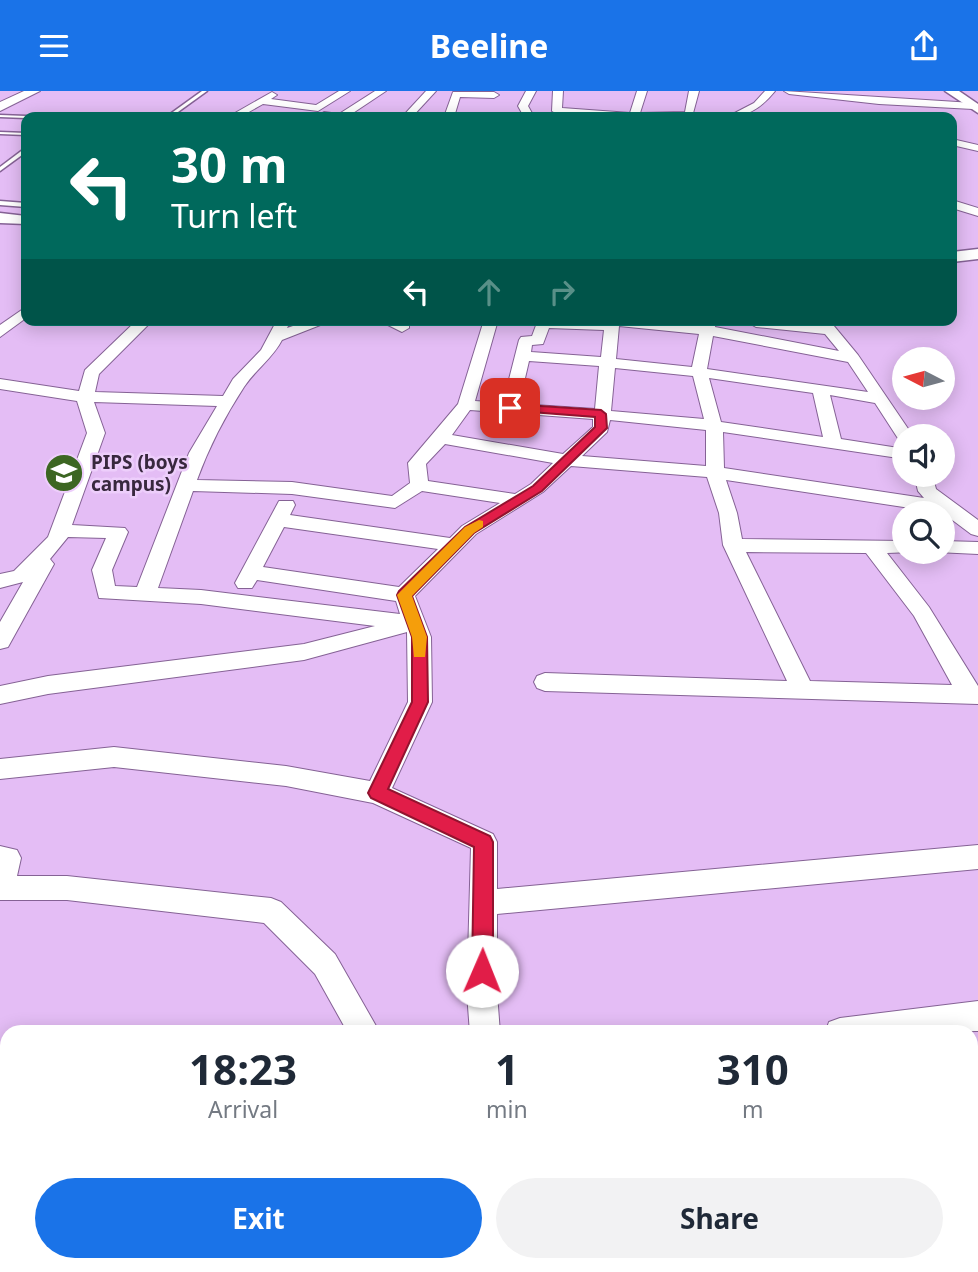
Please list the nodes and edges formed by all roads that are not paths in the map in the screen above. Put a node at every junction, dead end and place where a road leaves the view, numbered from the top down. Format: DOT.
graph roads {
  1 [pos="34,91"];
  2 [pos="205,91"];
  3 [pos="345,91"];
  4 [pos="381,91"];
  5 [pos="431,91"];
  6 [pos="531,91"];
  7 [pos="558,91"];
  8 [pos="642,91"];
  9 [pos="694,91"];
  10 [pos="770,91"];
  11 [pos="789,91"];
  12 [pos="951,91"];
  13 [pos="279,92"];
  14 [pos="308,92"];
  15 [pos="495,93"];
  16 [pos="259,96"];
  17 [pos="838,96"];
  18 [pos="288,104"];
  19 [pos="0,107"];
  20 [pos="489,108"];
  21 [pos="977,110"];
  22 [pos="176,112"];
  23 [pos="239,112"];
  24 [pos="349,112"];
  25 [pos="412,112"];
  26 [pos="451,112"];
  27 [pos="526,112"];
  28 [pos="566,112"];
  29 [pos="636,112"];
  30 [pos="690,112"];
  31 [pos="742,112"];
  32 [pos="833,112"];
  33 [pos="0,116"];
  34 [pos="21,117"];
  35 [pos="965,117"];
  36 [pos="0,134"];
  37 [pos="21,135"];
  38 [pos="957,143"];
  39 [pos="977,145"];
  40 [pos="21,154"];
  41 [pos="0,169"];
  42 [pos="0,203"];
  43 [pos="21,205"];
  44 [pos="957,206"];
  45 [pos="978,212"];
  46 [pos="0,218"];
  47 [pos="21,220"];
  48 [pos="978,254"];
  49 [pos="957,256"];
  50 [pos="21,315"];
  51 [pos="140,326"];
  52 [pos="281,326"];
  53 [pos="308,326"];
  54 [pos="489,326"];
  55 [pos="542,326"];
  56 [pos="611,326"];
  57 [pos="708,326"];
  58 [pos="712,326"];
  59 [pos="826,326"];
  60 [pos="0,333"];
  61 [pos="275,337"];
  62 [pos="523,356"];
  63 [pos="853,358"];
  64 [pos="607,361"];
  65 [pos="699,371"];
  66 [pos="0,384"];
  67 [pos="820,389"];
  68 [pos="86,397"];
  69 [pos="881,399"];
  70 [pos="228,401"];
  71 [pos="466,405"];
  72 [pos="510,408"];
  73 [pos="601,414"];
  74 [pos="897,424"];
  75 [pos="714,426"];
  76 [pos="441,438"];
  77 [pos="833,444"];
  78 [pos="892,452"];
  79 [pos="567,460"];
  80 [pos="715,473"];
  81 [pos="186,485"];
  82 [pos="419,485"];
  83 [pos="926,487"];
  84 [pos="292,488"];
  85 [pos="519,500"];
  86 [pos="904,501"];
  87 [pos="938,501"];
  88 [pos="955,513"];
  89 [pos="280,520"];
  90 [pos="974,524"];
  91 [pos="59,535"];
  92 [pos="455,545"];
  93 [pos="733,545"];
  94 [pos="871,546"];
  95 [pos="892,547"];
  96 [pos="955,547"];
  97 [pos="978,548"];
  98 [pos="250,572"];
  99 [pos="0,581"];
  100 [pos="145,594"];
  101 [pos="404,595"];
  102 [pos="237,601"];
  103 [pos="416,623"];
  104 [pos="0,641"];
  105 [pos="545,682"];
  106 [pos="803,690"];
  107 [pos="0,695"];
  108 [pos="974,695"];
  109 [pos="0,769"];
  110 [pos="377,793"];
  111 [pos="978,857"];
  112 [pos="0,858"];
  113 [pos="0,888"];
  114 [pos="483,903"];
  115 [pos="978,1016"];
  116 [pos="360,1025"];
  117 [pos="484,1025"];
  118 [pos="910,1025"];
  1 -- 19 [label="main road"];
  2 -- 22 [label="lane"];
  3 -- 18 [label="street"];
  4 -- 24 [label="street"];
  5 -- 25 [label="street"];
  6 -- 27 [label="street"];
  7 -- 28 [label="street"];
  8 -- 29 [label="street"];
  9 -- 30 [label="street"];
  10 -- 31 [label="street"];
  11 -- 17 [label="street"];
  12 -- 21 [label="street"];
  13 -- 16 [label="street"];
  14 -- 18 [label="street"];
  15 -- 20 [label="street"];
  15 -- 26 [label="street"];
  16 -- 18 [label="street"];
  16 -- 23 [label="street"];
  17 -- 21 [label="street"];
  17 -- 32 [label="street"];
  21 -- 35 [label="street"];
  33 -- 34 [label="lane"];
  36 -- 37 [label="lane"];
  38 -- 39 [label="street"];
  40 -- 41 [label="lane"];
  42 -- 43 [label="lane"];
  44 -- 45 [label="street"];
  46 -- 47 [label="street"];
  48 -- 49 [label="street"];
  50 -- 60 [label="street"];
  51 -- 68 [label="street"];
  52 -- 61 [label="street"];
  53 -- 61 [label="street"];
  54 -- 71 [label="street"];
  55 -- 62 [label="street"];
  56 -- 64 [label="street"];
  57 -- 65 [label="street"];
  58 -- 63 [label="street"];
  59 -- 63 [label="street"];
  61 -- 70 [label="street"];
  62 -- 64 [label="street"];
  62 -- 72 [label="street"];
  63 -- 69 [label="street"];
  64 -- 65 [label="street"];
  64 -- 73 [label="street"];
  65 -- 67 [label="street"];
  65 -- 75 [label="street"];
  66 -- 68 [label="street"];
  67 -- 69 [label="street"];
  67 -- 77 [label="street"];
  68 -- 70 [label="street"];
  68 -- 91 [label="street"];
  69 -- 74 [label="street"];
  70 -- 81 [label="street"];
  71 -- 72 [label="street"];
  71 -- 76 [label="street"];
  72 -- 73 [label="street"];
  73 -- 75 [label="street"];
  73 -- 79 [label="street"];
  75 -- 77 [label="street"];
  75 -- 80 [label="street"];
  76 -- 79 [label="street"];
  76 -- 82 [label="street"];
  77 -- 78 [label="street"];
  79 -- 80 [label="street"];
  79 -- 85 [label="street"];
  80 -- 86 [label="street"];
  80 -- 93 [label="street"];
  81 -- 84 [label="street"];
  81 -- 100 [label="street"];
  82 -- 84 [label="street"];
  82 -- 85 [label="street"];
  83 -- 87 [label="street"];
  84 -- 89 [label="street"];
  85 -- 92 [label="street"];
  88 -- 90 [label="street"];
  89 -- 92 [label="street"];
  89 -- 98 [label="street"];
  91 -- 99 [label="street"];
  91 -- 100 [label="street"];
  91 -- 104 [label="street"];
  92 -- 101 [label="street"];
  93 -- 94 [label="street"];
  93 -- 106 [label="street"];
  94 -- 95 [label="street"];
  94 -- 108 [label="street"];
  96 -- 97 [label="street"];
  98 -- 101 [label="street"];
  98 -- 102 [label="street"];
  100 -- 102 [label="street"];
  101 -- 103 [label="street"];
  102 -- 103 [label="street"];
  103 -- 107 [label="street"];
  103 -- 110 [label="street"];
  105 -- 106 [label="street"];
  106 -- 108 [label="street"];
  109 -- 110 [label="street"];
  110 -- 114 [label="street"];
  111 -- 114 [label="street"];
  112 -- 113 [label="street"];
  113 -- 116 [label="street"];
  114 -- 117 [label="street"];
  115 -- 118 [label="street"];
}
